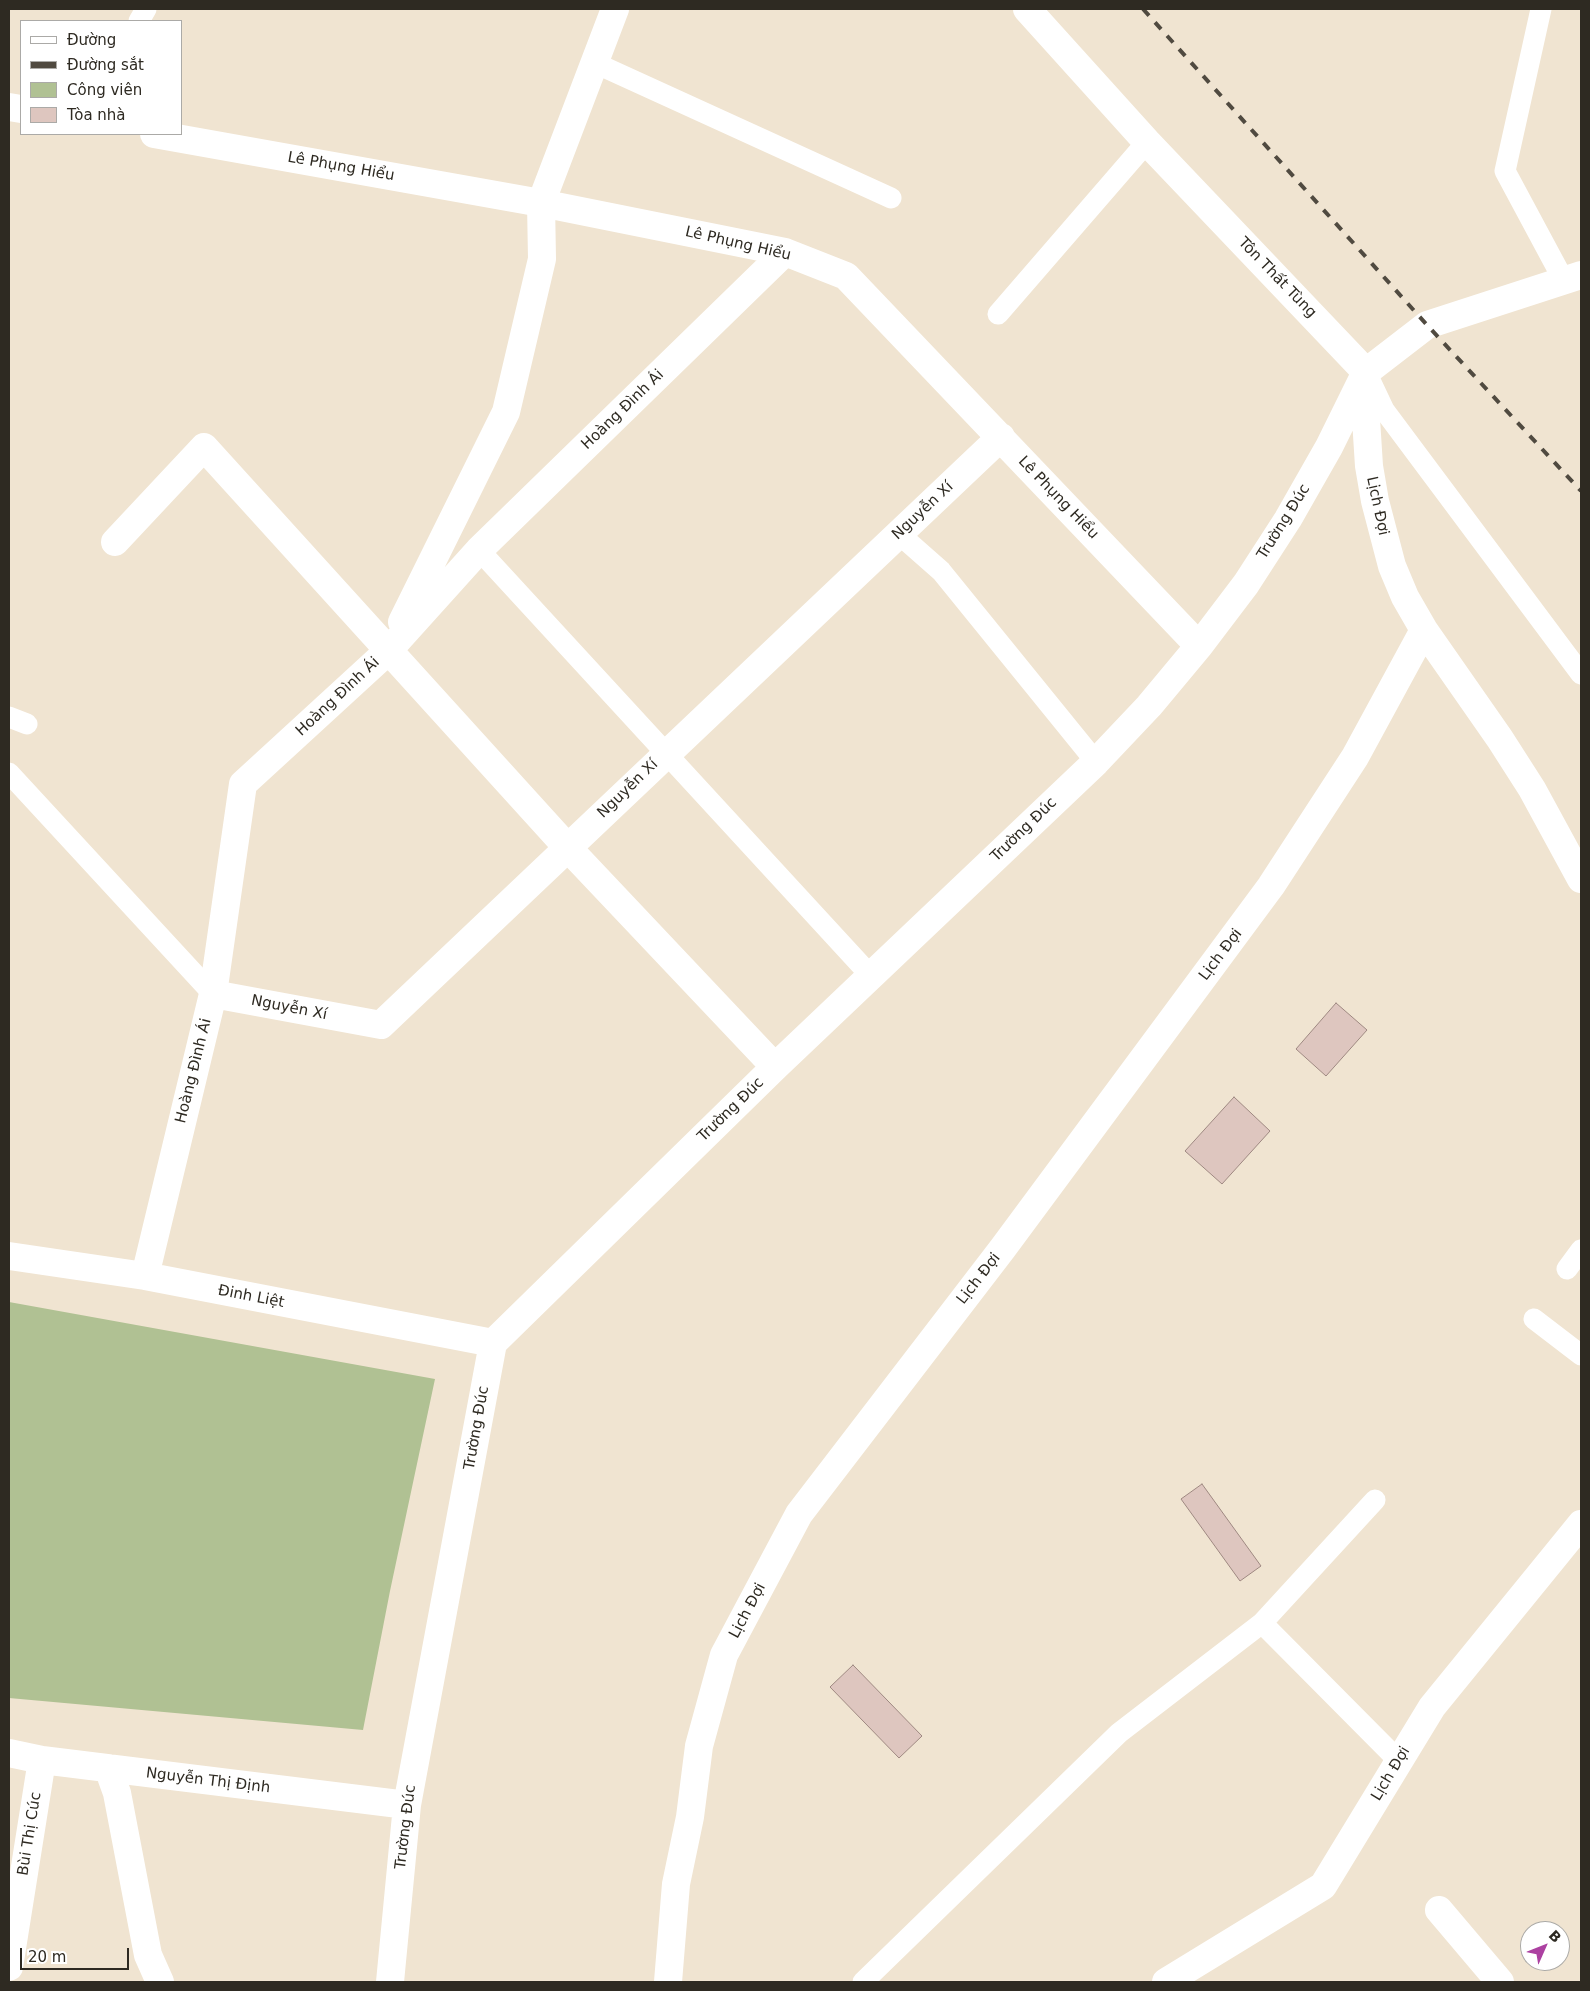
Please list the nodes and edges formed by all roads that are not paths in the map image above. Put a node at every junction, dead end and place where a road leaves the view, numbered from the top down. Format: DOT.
graph roads {
  1 [pos="146,9"];
  2 [pos="615,9"];
  3 [pos="1027,9"];
  4 [pos="1541,9"];
  5 [pos="140,20"];
  6 [pos="596,63"];
  7 [pos="160,135"];
  8 [pos="1147,142"];
  9 [pos="891,198"];
  10 [pos="541,203"];
  11 [pos="785,252"];
  12 [pos="1572,278"];
  13 [pos="998,314"];
  14 [pos="1366,372"];
  15 [pos="1001,437"];
  16 [pos="899,534"];
  17 [pos="115,542"];
  18 [pos="479,550"];
  19 [pos="1424,630"];
  20 [pos="1199,646"];
  21 [pos="388,650"];
  22 [pos="1581,674"];
  23 [pos="665,754"];
  24 [pos="1096,762"];
  25 [pos="9,773"];
  26 [pos="567,847"];
  27 [pos="1581,879"];
  28 [pos="871,976"];
  29 [pos="213,994"];
  30 [pos="775,1067"];
  31 [pos="1581,1250"];
  32 [pos="9,1256"];
  33 [pos="1567,1269"];
  34 [pos="145,1276"];
  35 [pos="1534,1319"];
  36 [pos="493,1343"];
  37 [pos="1581,1355"];
  38 [pos="1375,1500"];
  39 [pos="1581,1524"];
  40 [pos="1262,1623"];
  41 [pos="9,1753"];
  42 [pos="42,1760"];
  43 [pos="1399,1762"];
  44 [pos="108,1768"];
  45 [pos="408,1805"];
  46 [pos="1439,1910"];
  47 [pos="9,1967"];
  48 [pos="160,1982"];
  49 [pos="390,1982"];
  50 [pos="668,1982"];
  51 [pos="863,1982"];
  52 [pos="1166,1982"];
  53 [pos="1500,1982"];
  1 -- 5 [label="lane"];
  2 -- 6 [label="street"];
  3 -- 8 [label="street, Tôn Thất Tùng"];
  4 -- 12 [label="lane"];
  6 -- 9 [label="lane"];
  6 -- 10 [label="street"];
  7 -- 10 [label="street, Lê Phụng Hiểu"];
  8 -- 13 [label="lane"];
  8 -- 14 [label="street, Tôn Thất Tùng"];
  10 -- 11 [label="street, Lê Phụng Hiểu"];
  10 -- 21 [label="street"];
  11 -- 15 [label="street, Lê Phụng Hiểu"];
  11 -- 18 [label="street, Hoàng Đình Ái"];
  12 -- 14 [label="street"];
  14 -- 19 [label="street, Lịch Đợi"];
  14 -- 20 [label="street, Trường Đúc"];
  14 -- 22 [label="lane"];
  15 -- 16 [label="street, Nguyễn Xí"];
  15 -- 20 [label="street, Lê Phụng Hiểu"];
  16 -- 23 [label="street, Nguyễn Xí"];
  16 -- 24 [label="lane"];
  17 -- 21 [label="street"];
  18 -- 21 [label="street, Hoàng Đình Ái"];
  18 -- 23 [label="lane"];
  19 -- 27 [label="street, Lịch Đợi"];
  19 -- 50 [label="street, Lịch Đợi"];
  20 -- 24 [label="street, Trường Đúc"];
  21 -- 26 [label="street"];
  21 -- 29 [label="street, Hoàng Đình Ái"];
  23 -- 26 [label="street, Nguyễn Xí"];
  23 -- 28 [label="lane"];
  24 -- 28 [label="street, Trường Đúc"];
  25 -- 29 [label="lane"];
  26 -- 29 [label="street, Nguyễn Xí"];
  26 -- 30 [label="street"];
  28 -- 30 [label="street, Trường Đúc"];
  29 -- 34 [label="street, Hoàng Đình Ái"];
  30 -- 36 [label="street, Trường Đúc"];
  31 -- 33 [label="lane"];
  32 -- 34 [label="street, Đinh Liệt"];
  34 -- 36 [label="street, Đinh Liệt"];
  35 -- 37 [label="lane"];
  36 -- 45 [label="street, Trường Đúc"];
  38 -- 40 [label="lane"];
  39 -- 43 [label="street, Lịch Đợi"];
  40 -- 43 [label="lane"];
  40 -- 51 [label="lane"];
  41 -- 42 [label="street, Nguyễn Thị Định"];
  42 -- 44 [label="street, Nguyễn Thị Định"];
  42 -- 47 [label="street, Bùi Thị Cúc"];
  43 -- 52 [label="street, Lịch Đợi"];
  44 -- 45 [label="street, Nguyễn Thị Định"];
  44 -- 48 [label="street"];
  45 -- 49 [label="street, Trường Đúc"];
  46 -- 53 [label="street"];
}
